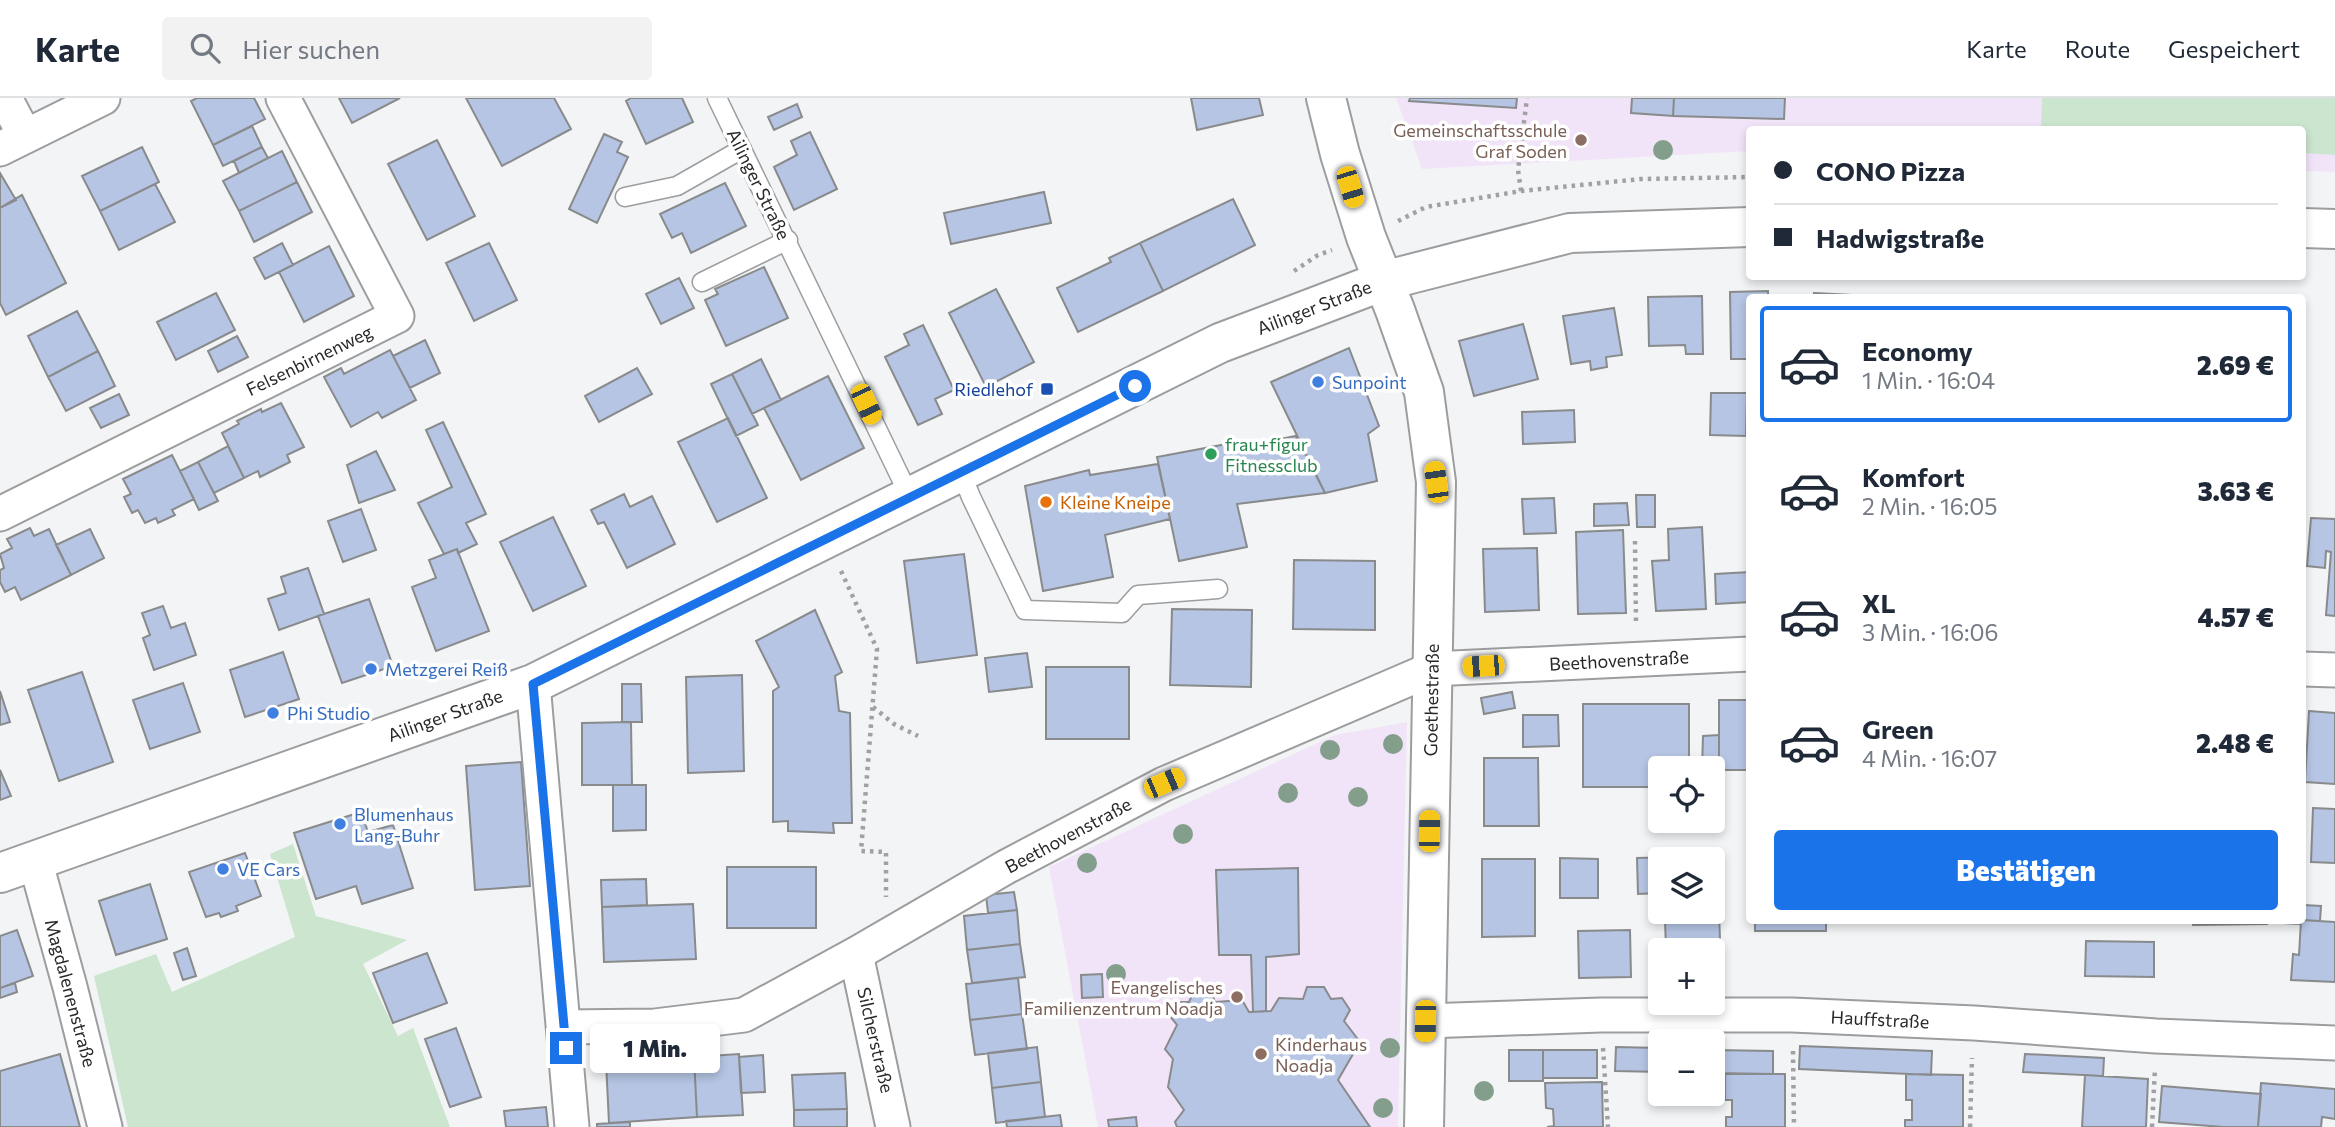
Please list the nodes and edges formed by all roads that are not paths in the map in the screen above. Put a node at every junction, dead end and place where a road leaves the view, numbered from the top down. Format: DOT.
graph roads {
  1 [pos="5,98"];
  2 [pos="103,98"];
  3 [pos="283,98"];
  4 [pos="717,98"];
  5 [pos="1326,98"];
  6 [pos="12,142"];
  7 [pos="742,149"];
  8 [pos="625,197"];
  9 [pos="1746,226"];
  10 [pos="2306,228"];
  11 [pos="2335,229"];
  12 [pos="788,240"];
  13 [pos="1383,281"];
  14 [pos="702,282"];
  15 [pos="961,472"];
  16 [pos="910,497"];
  17 [pos="0,514"];
  18 [pos="1217,589"];
  19 [pos="1746,654"];
  20 [pos="1432,669"];
  21 [pos="2306,669"];
  22 [pos="2335,670"];
  23 [pos="533,684"];
  24 [pos="17,867"];
  25 [pos="856,954"];
  26 [pos="1425,1021"];
  27 [pos="564,1027"];
  28 [pos="2335,1043"];
  29 [pos="105,1127"];
  30 [pos="572,1127"];
  31 [pos="893,1127"];
  32 [pos="1424,1127"];
  1 -- 6 [label="street"];
  2 -- 6 [label="street"];
  3 -- 17 [label="street, Felsenbirnenweg"];
  4 -- 7 [label="lane, Ailinger Straße"];
  5 -- 13 [label="main road, Goethestraße"];
  7 -- 8 [label="lane"];
  7 -- 12 [label="lane, Ailinger Straße"];
  9 -- 13 [label="main road, Ailinger Straße"];
  10 -- 11 [label="main road"];
  12 -- 14 [label="lane"];
  12 -- 16 [label="lane, Ailinger Straße"];
  13 -- 15 [label="main road, Ailinger Straße"];
  13 -- 20 [label="main road, Goethestraße"];
  15 -- 16 [label="main road, Ailinger Straße"];
  15 -- 18 [label="lane"];
  16 -- 23 [label="main road, Ailinger Straße"];
  19 -- 20 [label="street, Beethovenstraße"];
  20 -- 25 [label="street, Beethovenstraße"];
  20 -- 26 [label="main road, Goethestraße"];
  21 -- 22 [label="street"];
  23 -- 24 [label="main road, Ailinger Straße"];
  23 -- 27 [label="street"];
  24 -- 29 [label="street, Magdalenenstraße"];
  25 -- 27 [label="street, Beethovenstraße"];
  25 -- 31 [label="street, Silcherstraße"];
  26 -- 28 [label="street, Hauffstraße"];
  26 -- 32 [label="main road, Goethestraße"];
  27 -- 30 [label="street"];
}
